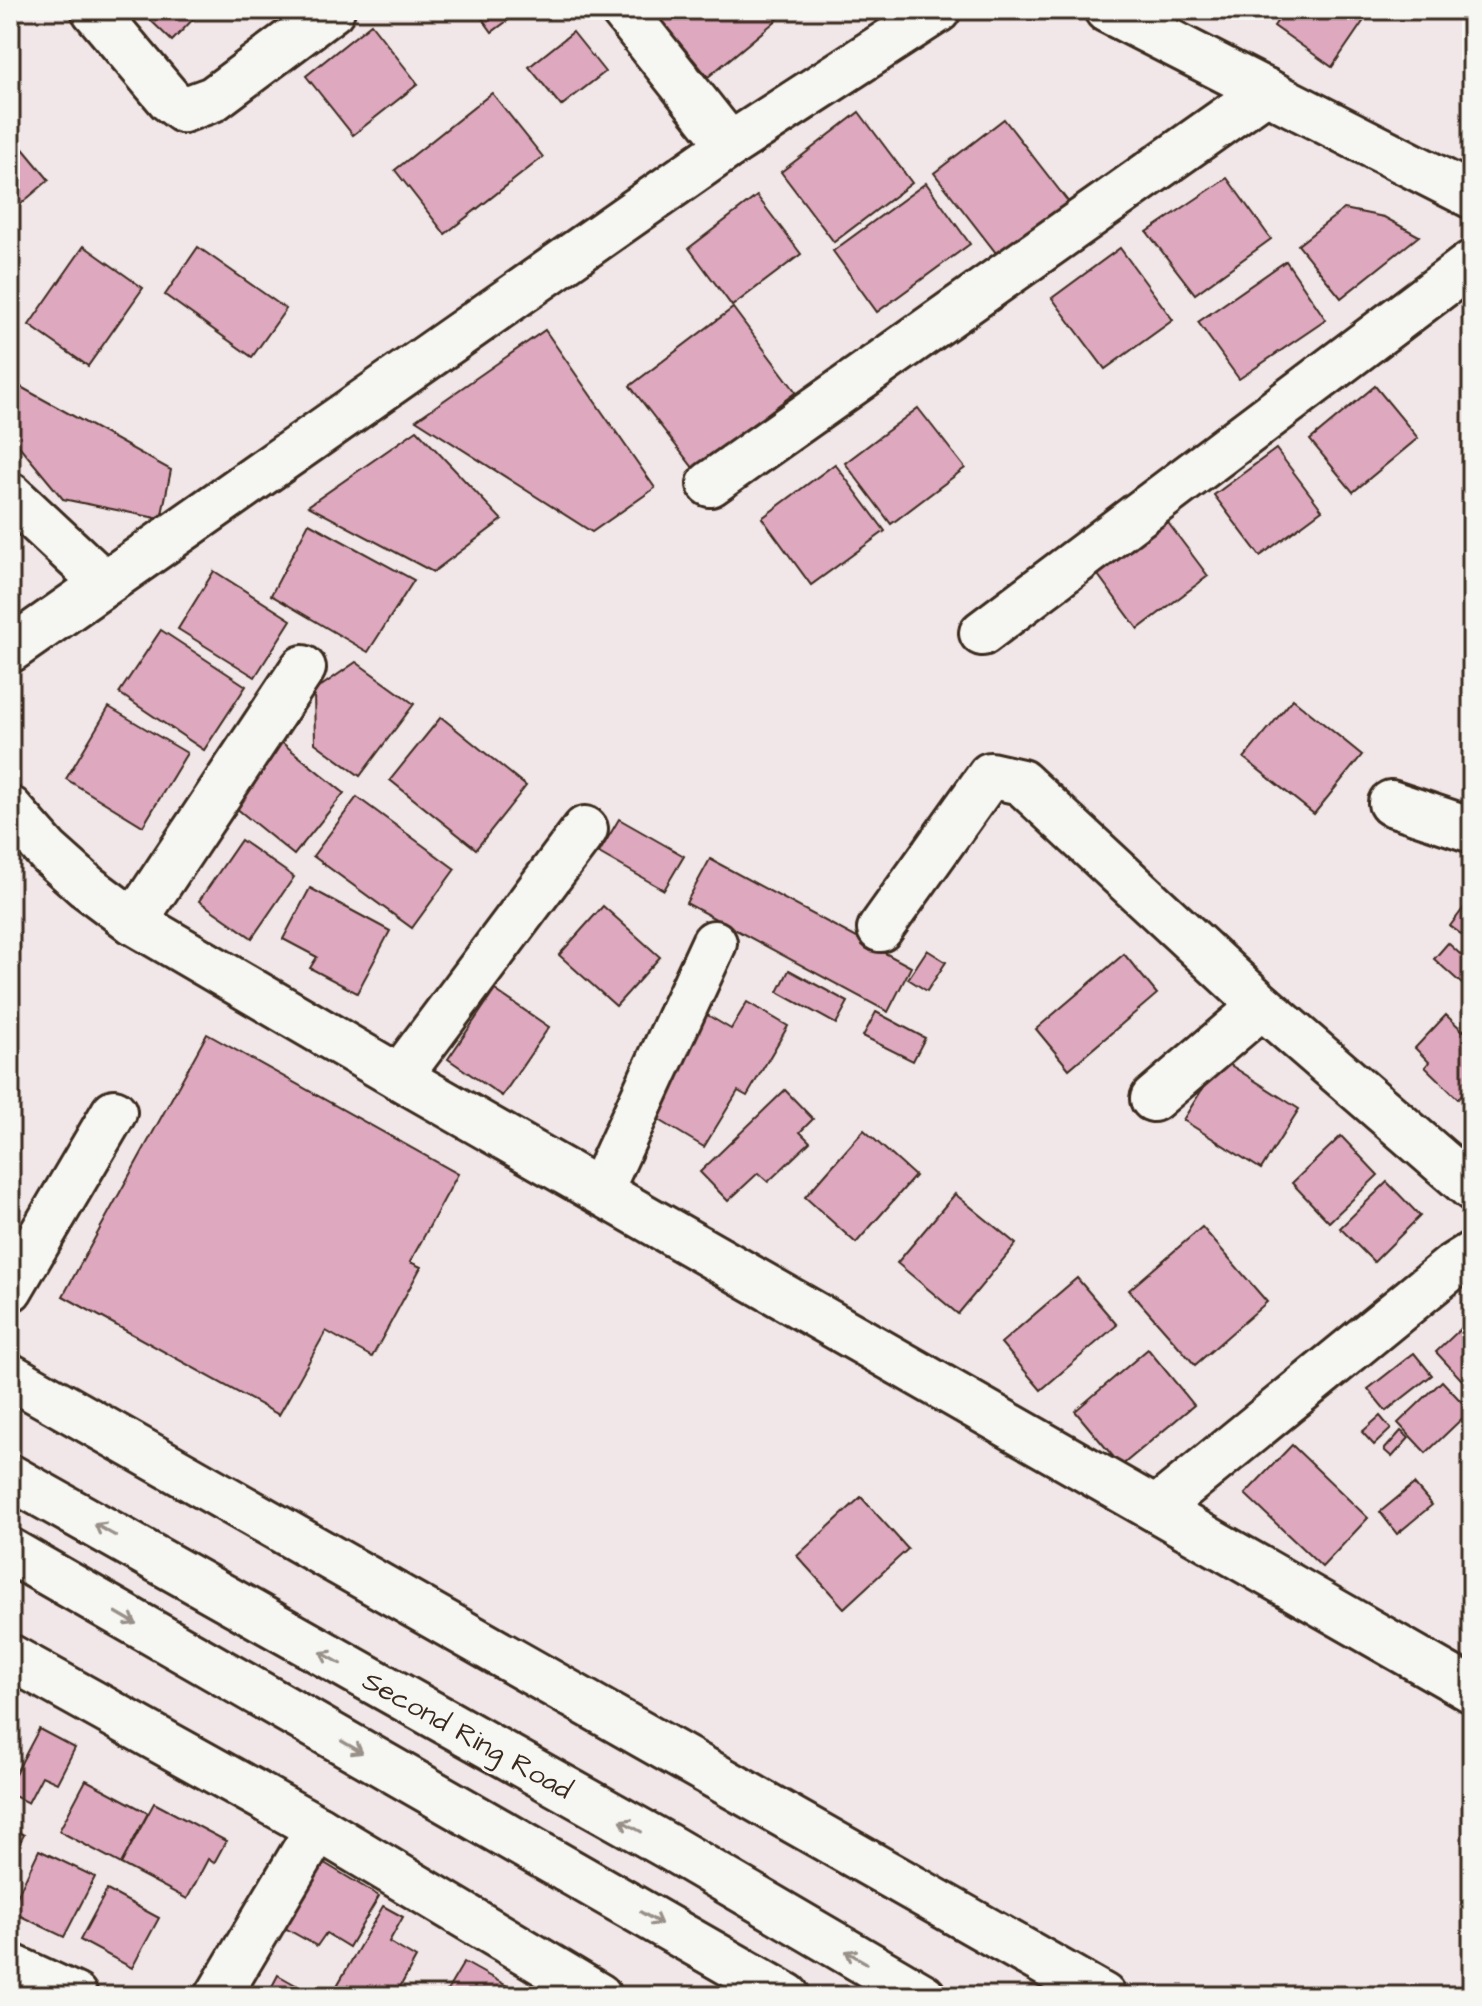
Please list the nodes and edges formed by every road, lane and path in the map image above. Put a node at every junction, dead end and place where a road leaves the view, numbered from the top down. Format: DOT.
graph roads {
  1 [pos="94,10"];
  2 [pos="332,10"];
  3 [pos="623,10"];
  4 [pos="938,10"];
  5 [pos="1107,10"];
  6 [pos="1266,91"];
  7 [pos="730,145"];
  8 [pos="1466,182"];
  9 [pos="1472,263"];
  10 [pos="710,484"];
  11 [pos="10,495"];
  12 [pos="104,583"];
  13 [pos="982,633"];
  14 [pos="10,650"];
  15 [pos="303,668"];
  16 [pos="1391,803"];
  17 [pos="10,809"];
  18 [pos="585,829"];
  19 [pos="1472,830"];
  20 [pos="134,922"];
  21 [pos="880,929"];
  22 [pos="714,943"];
  23 [pos="1262,1006"];
  24 [pos="399,1077"];
  25 [pos="1153,1099"];
  26 [pos="114,1112"];
  27 [pos="1472,1188"];
  28 [pos="600,1191"];
  29 [pos="1472,1254"];
  30 [pos="10,1289"];
  31 [pos="10,1376"];
  32 [pos="10,1477"];
  33 [pos="1156,1509"];
  34 [pos="10,1551"];
  35 [pos="10,1657"];
  36 [pos="1472,1690"];
  37 [pos="318,1828"];
  38 [pos="10,1966"];
  39 [pos="75,1996"];
  40 [pos="218,1996"];
  41 [pos="599,1996"];
  42 [pos="787,1996"];
  43 [pos="923,1996"];
  44 [pos="1103,1996"];
  1 -- 2 [label="main road"];
  3 -- 7 [label="main road"];
  4 -- 7 [label="main road"];
  5 -- 6 [label="main road"];
  6 -- 8 [label="main road"];
  6 -- 10 [label="main road"];
  7 -- 12 [label="main road"];
  9 -- 13 [label="main road"];
  11 -- 12 [label="main road"];
  12 -- 14 [label="main road"];
  15 -- 20 [label="main road"];
  16 -- 19 [label="main road"];
  17 -- 20 [label="main road"];
  18 -- 24 [label="main road"];
  20 -- 24 [label="main road"];
  21 -- 23 [label="main road"];
  22 -- 28 [label="main road"];
  23 -- 25 [label="main road"];
  23 -- 27 [label="main road"];
  24 -- 28 [label="main road"];
  26 -- 30 [label="main road"];
  28 -- 33 [label="main road"];
  29 -- 33 [label="main road"];
  31 -- 44 [label="main road"];
  43 -- 32 [label="main road, Second Ring Road, one-way"];
  33 -- 36 [label="main road"];
  34 -- 42 [label="main road, one-way"];
  35 -- 37 [label="main road"];
  37 -- 40 [label="main road"];
  37 -- 41 [label="main road"];
  38 -- 39 [label="main road"];
}
